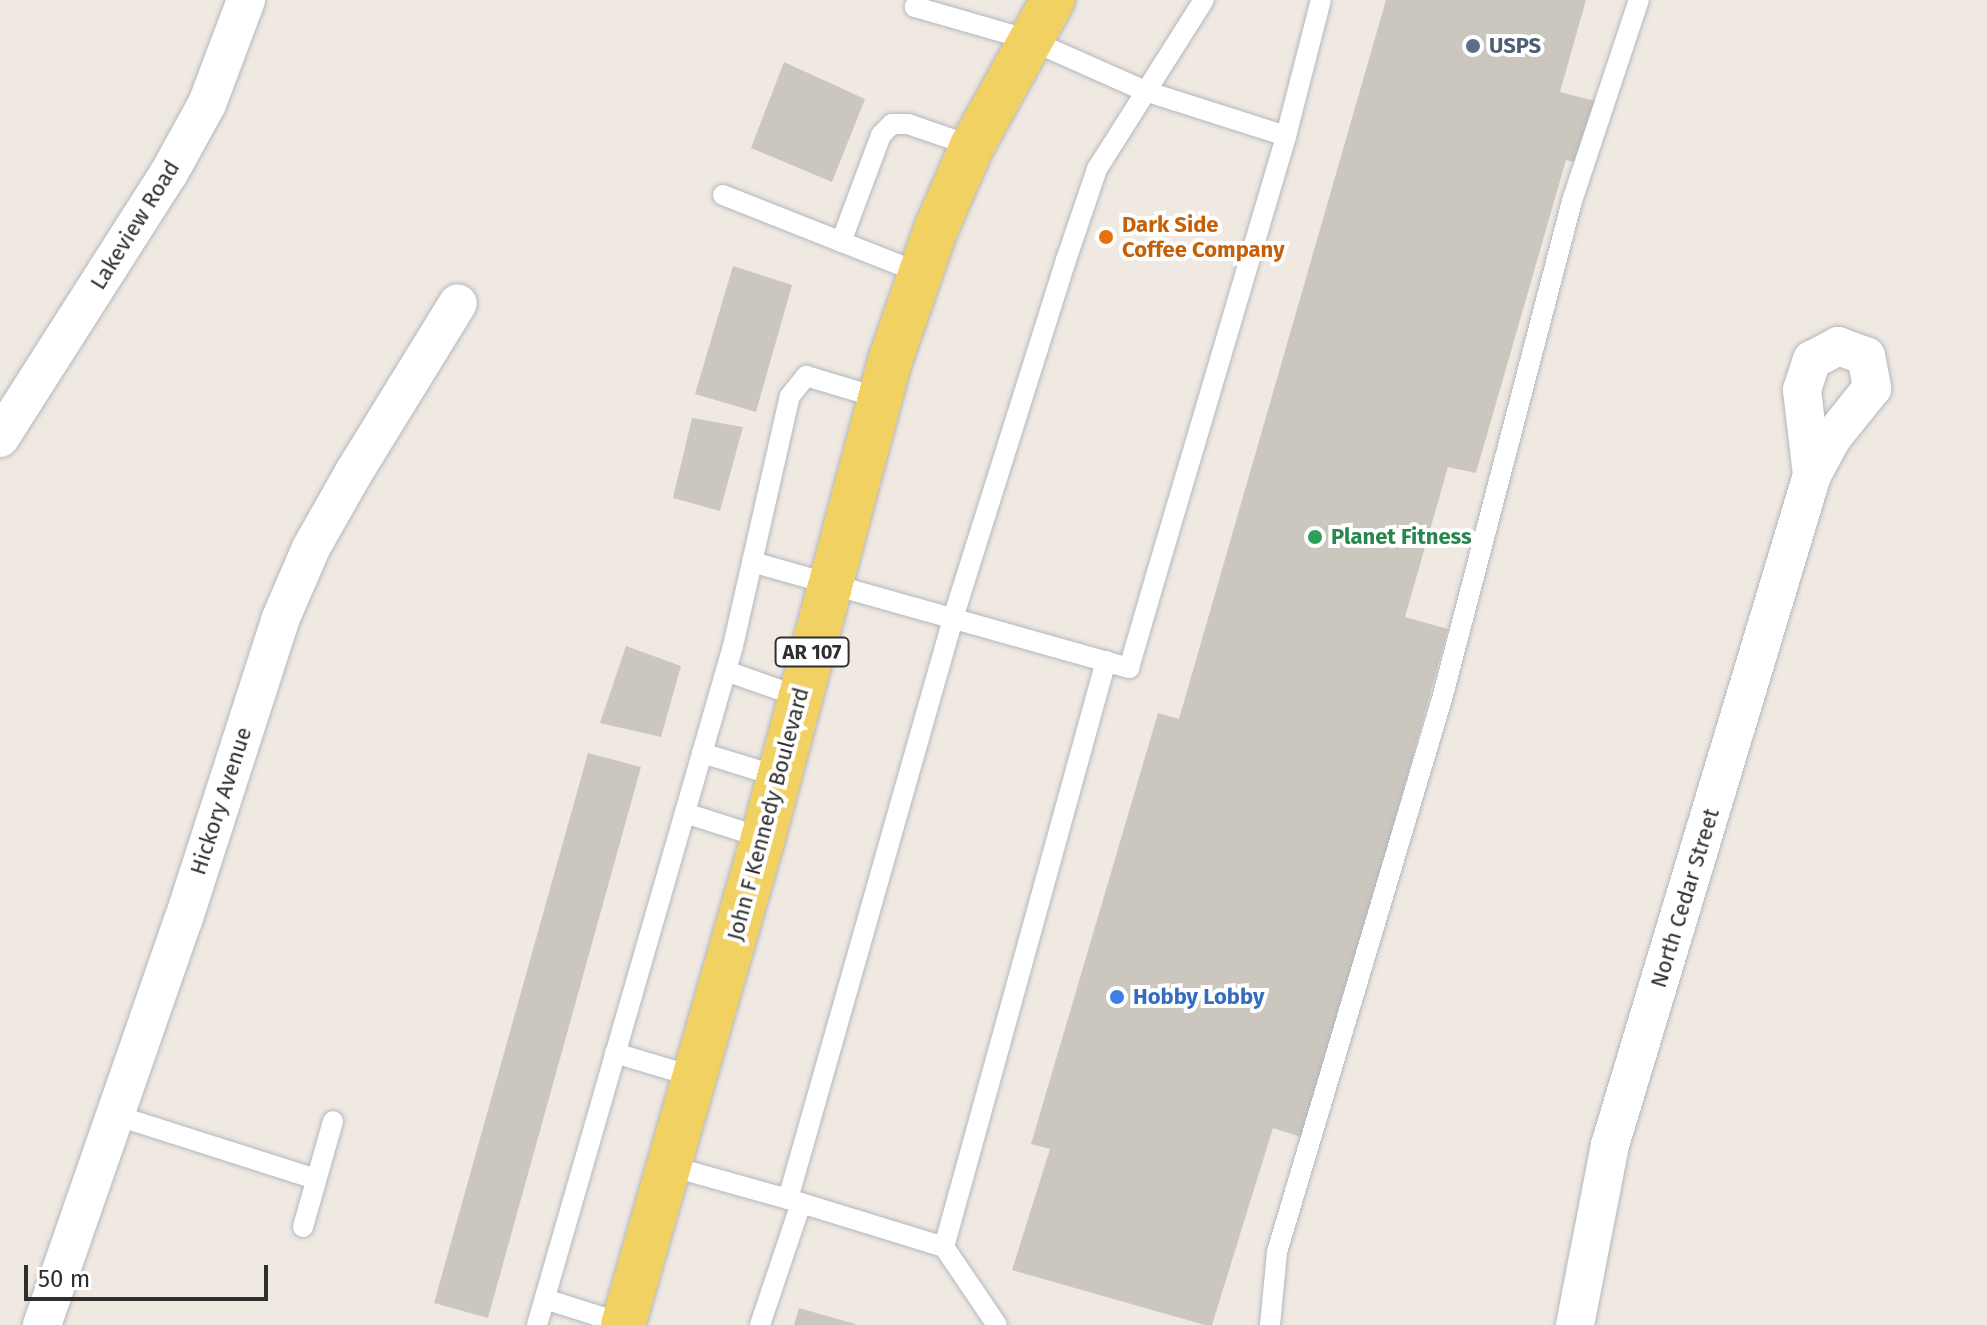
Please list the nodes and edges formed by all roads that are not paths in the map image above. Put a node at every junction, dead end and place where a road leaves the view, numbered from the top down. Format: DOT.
graph roads {
  1 [pos="246,0"];
  2 [pos="919,0"];
  3 [pos="1053,0"];
  4 [pos="1204,0"];
  5 [pos="1321,0"];
  6 [pos="1639,0"];
  7 [pos="1030,40"];
  8 [pos="1145,91"];
  9 [pos="1286,136"];
  10 [pos="972,146"];
  11 [pos="723,195"];
  12 [pos="841,242"];
  13 [pos="920,273"];
  14 [pos="458,303"];
  15 [pos="880,398"];
  16 [pos="0,438"];
  17 [pos="1812,475"];
  18 [pos="752,562"];
  19 [pos="830,582"];
  20 [pos="954,615"];
  21 [pos="1106,661"];
  22 [pos="726,671"];
  23 [pos="800,697"];
  24 [pos="702,753"];
  25 [pos="780,777"];
  26 [pos="685,813"];
  27 [pos="763,838"];
  28 [pos="615,1053"];
  29 [pos="695,1077"];
  30 [pos="115,1115"];
  31 [pos="333,1121"];
  32 [pos="670,1166"];
  33 [pos="316,1179"];
  34 [pos="794,1201"];
  35 [pos="303,1227"];
  36 [pos="944,1247"];
  37 [pos="545,1299"];
  38 [pos="624,1324"];
  39 [pos="42,1325"];
  40 [pos="537,1325"];
  41 [pos="760,1325"];
  42 [pos="997,1325"];
  43 [pos="1270,1325"];
  44 [pos="1575,1325"];
  1 -- 16 [label="street, Lakeview Road"];
  2 -- 7 [label="lane"];
  3 -- 7 [label="main road, John F Kennedy Boulevard / AR 107"];
  4 -- 8 [label="lane"];
  5 -- 9 [label="lane"];
  6 -- 43 [label="lane"];
  7 -- 8 [label="lane"];
  7 -- 10 [label="main road, John F Kennedy Boulevard / AR 107"];
  8 -- 9 [label="lane"];
  8 -- 20 [label="lane"];
  9 -- 21 [label="lane"];
  10 -- 12 [label="lane"];
  10 -- 13 [label="main road, John F Kennedy Boulevard / AR 107"];
  11 -- 12 [label="lane"];
  12 -- 13 [label="lane"];
  13 -- 15 [label="main road, John F Kennedy Boulevard / AR 107"];
  14 -- 30 [label="street, Hickory Avenue"];
  15 -- 18 [label="lane"];
  15 -- 19 [label="main road, John F Kennedy Boulevard / AR 107"];
  17 -- 44 [label="street, North Cedar Street"];
  18 -- 19 [label="lane"];
  18 -- 22 [label="lane"];
  19 -- 20 [label="lane"];
  19 -- 23 [label="main road, John F Kennedy Boulevard / AR 107"];
  20 -- 21 [label="lane"];
  20 -- 34 [label="lane"];
  21 -- 36 [label="lane"];
  22 -- 23 [label="lane"];
  22 -- 24 [label="lane"];
  23 -- 25 [label="main road, John F Kennedy Boulevard / AR 107"];
  24 -- 25 [label="lane"];
  24 -- 26 [label="lane"];
  25 -- 27 [label="main road, John F Kennedy Boulevard / AR 107"];
  26 -- 27 [label="lane"];
  26 -- 28 [label="lane"];
  27 -- 29 [label="main road, John F Kennedy Boulevard / AR 107"];
  28 -- 29 [label="lane"];
  28 -- 37 [label="lane"];
  29 -- 32 [label="main road, John F Kennedy Boulevard / AR 107"];
  30 -- 33 [label="lane"];
  30 -- 39 [label="street, Hickory Avenue"];
  31 -- 33 [label="lane"];
  32 -- 34 [label="lane"];
  32 -- 38 [label="main road, John F Kennedy Boulevard / AR 107"];
  33 -- 35 [label="lane"];
  34 -- 36 [label="lane"];
  34 -- 41 [label="lane"];
  36 -- 42 [label="lane"];
  37 -- 38 [label="lane"];
  37 -- 40 [label="lane"];
}
